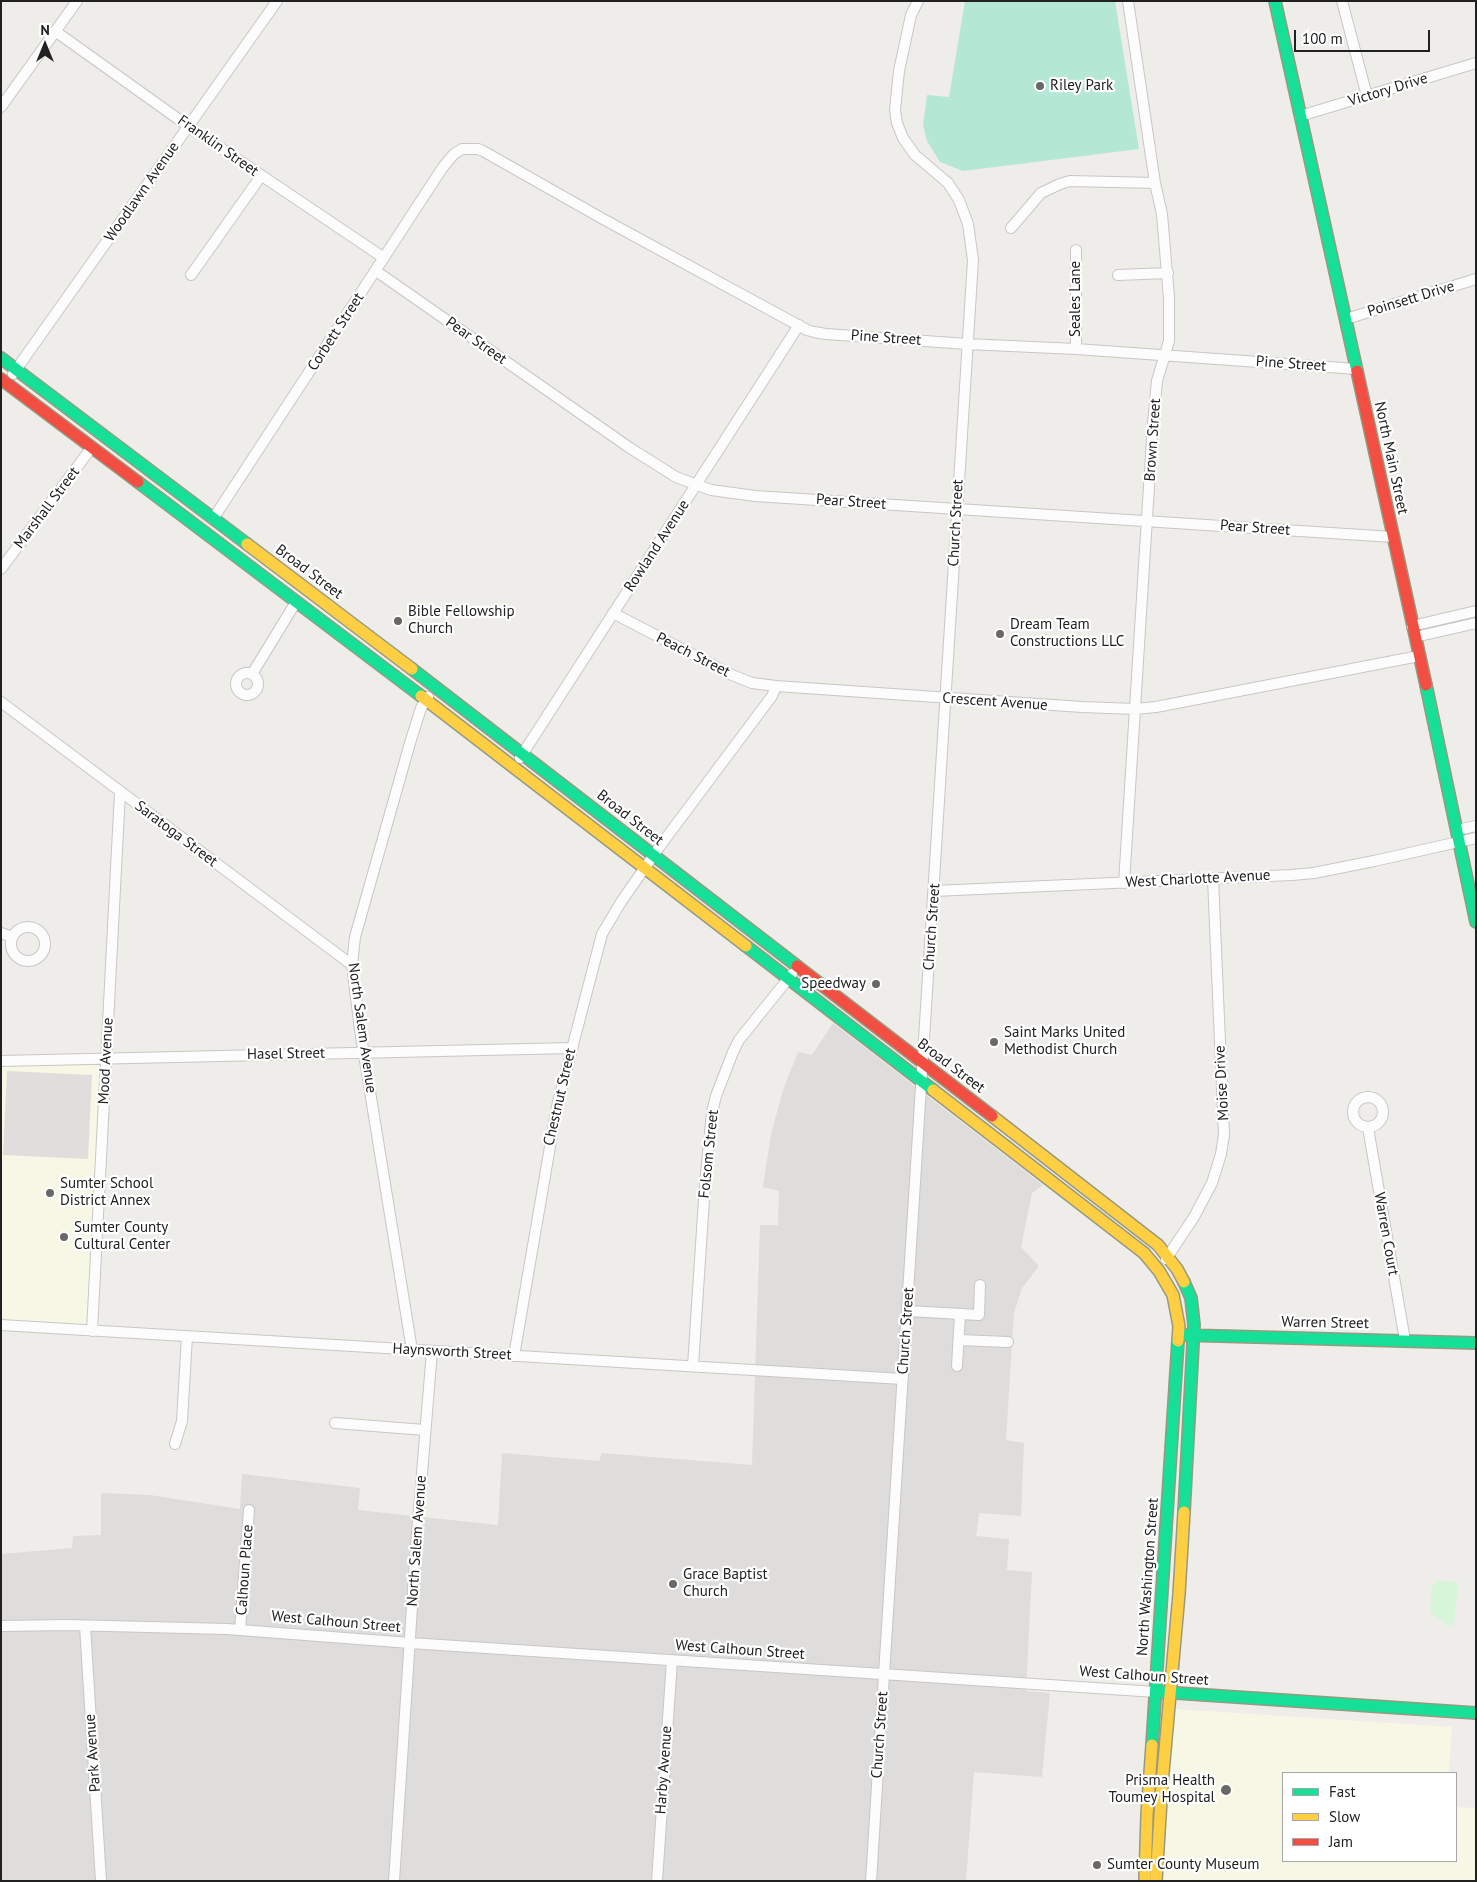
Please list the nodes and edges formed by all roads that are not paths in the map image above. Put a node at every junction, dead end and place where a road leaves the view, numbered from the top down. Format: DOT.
graph roads {
  1 [pos="77,1"];
  2 [pos="277,1"];
  3 [pos="918,1"];
  4 [pos="1128,1"];
  5 [pos="1275,1"];
  6 [pos="1342,1"];
  7 [pos="55,31"];
  8 [pos="1476,63"];
  9 [pos="1367,96"];
  10 [pos="1,107"];
  11 [pos="1300,116"];
  12 [pos="188,126"];
  13 [pos="462,149"];
  14 [pos="261,176"];
  15 [pos="1155,183"];
  16 [pos="1011,228"];
  17 [pos="1076,250"];
  18 [pos="384,258"];
  19 [pos="376,271"];
  20 [pos="1168,273"];
  21 [pos="191,275"];
  22 [pos="1118,275"];
  23 [pos="1476,279"];
  24 [pos="1346,319"];
  25 [pos="799,325"];
  26 [pos="966,344"];
  27 [pos="1076,349"];
  28 [pos="1164,355"];
  29 [pos="1,358"];
  30 [pos="1356,369"];
  31 [pos="16,370"];
  32 [pos="4,381"];
  33 [pos="92,447"];
  34 [pos="696,485"];
  35 [pos="957,509"];
  36 [pos="213,519"];
  37 [pos="1147,521"];
  38 [pos="1393,537"];
  39 [pos="1,570"];
  40 [pos="296,602"];
  41 [pos="1476,611"];
  42 [pos="613,613"];
  43 [pos="1476,623"];
  44 [pos="1414,631"];
  45 [pos="1419,656"];
  46 [pos="252,674"];
  47 [pos="776,686"];
  48 [pos="435,688"];
  49 [pos="945,699"];
  50 [pos="426,700"];
  51 [pos="1,702"];
  52 [pos="1135,709"];
  53 [pos="522,754"];
  54 [pos="514,768"];
  55 [pos="120,792"];
  56 [pos="1476,826"];
  57 [pos="1457,830"];
  58 [pos="1476,838"];
  59 [pos="1459,842"];
  60 [pos="654,855"];
  61 [pos="644,868"];
  62 [pos="1213,879"];
  63 [pos="1124,883"];
  64 [pos="934,891"];
  65 [pos="1476,922"];
  66 [pos="1,934"];
  67 [pos="12,937"];
  68 [pos="352,966"];
  69 [pos="798,967"];
  70 [pos="788,979"];
  71 [pos="572,1048"];
  72 [pos="364,1052"];
  73 [pos="106,1058"];
  74 [pos="1,1061"];
  75 [pos="923,1064"];
  76 [pos="922,1082"];
  77 [pos="1368,1128"];
  78 [pos="1168,1256"];
  79 [pos="1159,1271"];
  80 [pos="980,1285"];
  81 [pos="908,1311"];
  82 [pos="960,1314"];
  83 [pos="1,1325"];
  84 [pos="92,1331"];
  85 [pos="1178,1334"];
  86 [pos="1194,1335"];
  87 [pos="187,1336"];
  88 [pos="958,1340"];
  89 [pos="1405,1340"];
  90 [pos="1008,1342"];
  91 [pos="1474,1342"];
  92 [pos="412,1350"];
  93 [pos="432,1351"];
  94 [pos="514,1356"];
  95 [pos="693,1366"];
  96 [pos="957,1366"];
  97 [pos="903,1379"];
  98 [pos="335,1423"];
  99 [pos="425,1430"];
  100 [pos="175,1444"];
  101 [pos="249,1510"];
  102 [pos="1,1626"];
  103 [pos="85,1626"];
  104 [pos="240,1630"];
  105 [pos="410,1643"];
  106 [pos="672,1660"];
  107 [pos="884,1675"];
  108 [pos="1156,1692"];
  109 [pos="1170,1692"];
  110 [pos="1476,1713"];
  111 [pos="101,1881"];
  112 [pos="394,1881"];
  113 [pos="657,1881"];
  114 [pos="871,1881"];
  115 [pos="1146,1881"];
  116 [pos="1156,1881"];
  1 -- 7 [label="street"];
  2 -- 12 [label="street, Woodlawn Avenue"];
  3 -- 26 [label="street, Church Street"];
  4 -- 15 [label="street, Brown Street"];
  5 -- 11 [label="main road, North Main Street"];
  6 -- 9 [label="street"];
  7 -- 10 [label="street"];
  7 -- 12 [label="street, Franklin Street"];
  8 -- 9 [label="street, Victory Drive"];
  9 -- 11 [label="street, Victory Drive"];
  11 -- 24 [label="main road, North Main Street"];
  12 -- 14 [label="street, Franklin Street"];
  12 -- 31 [label="street, Woodlawn Avenue"];
  13 -- 18 [label="street, Corbett Street"];
  13 -- 25 [label="street, Pine Street"];
  14 -- 18 [label="street, Franklin Street"];
  14 -- 21 [label="street"];
  15 -- 16 [label="street"];
  15 -- 20 [label="street, Brown Street"];
  17 -- 27 [label="street, Seales Lane"];
  18 -- 19 [label="street, Corbett Street"];
  19 -- 34 [label="street, Pear Street"];
  19 -- 36 [label="street, Corbett Street"];
  20 -- 22 [label="street"];
  20 -- 28 [label="street, Brown Street"];
  23 -- 24 [label="street, Poinsett Drive"];
  24 -- 30 [label="main road, North Main Street"];
  25 -- 26 [label="street, Pine Street"];
  25 -- 34 [label="street, Rowland Avenue"];
  26 -- 27 [label="street, Pine Street"];
  26 -- 35 [label="street, Church Street"];
  27 -- 28 [label="street, Pine Street"];
  28 -- 30 [label="street, Pine Street"];
  28 -- 37 [label="street, Brown Street"];
  29 -- 31 [label="main road, Broad Street"];
  30 -- 38 [label="main road, North Main Street"];
  31 -- 32 [label="street, Woodlawn Avenue"];
  31 -- 36 [label="main road, Broad Street"];
  32 -- 33 [label="main road, Broad Street"];
  33 -- 39 [label="street, Marshall Street"];
  33 -- 40 [label="main road, Broad Street"];
  34 -- 35 [label="street, Pear Street"];
  34 -- 42 [label="street, Rowland Avenue"];
  35 -- 37 [label="street, Pear Street"];
  35 -- 49 [label="street, Church Street"];
  36 -- 48 [label="main road, Broad Street"];
  37 -- 38 [label="street, Pear Street"];
  37 -- 52 [label="street, Brown Street"];
  38 -- 44 [label="main road, North Main Street"];
  40 -- 46 [label="street"];
  40 -- 50 [label="main road, Broad Street"];
  41 -- 44 [label="street"];
  42 -- 47 [label="street, Peach Street"];
  42 -- 53 [label="street, Rowland Avenue"];
  43 -- 44 [label="street"];
  44 -- 45 [label="main road, North Main Street"];
  45 -- 52 [label="street, Crescent Avenue"];
  45 -- 57 [label="main road, North Main Street"];
  47 -- 49 [label="street, Crescent Avenue"];
  47 -- 60 [label="street"];
  48 -- 50 [label="street, North Salem Avenue"];
  48 -- 53 [label="main road, Broad Street"];
  49 -- 52 [label="street, Crescent Avenue"];
  49 -- 64 [label="street, Church Street"];
  50 -- 54 [label="main road, Broad Street"];
  50 -- 68 [label="street, North Salem Avenue"];
  51 -- 55 [label="street, Saratoga Street"];
  52 -- 63 [label="street, Brown Street"];
  53 -- 54 [label="street, Rowland Avenue"];
  53 -- 60 [label="main road, Broad Street"];
  54 -- 61 [label="main road, Broad Street"];
  55 -- 68 [label="street, Saratoga Street"];
  55 -- 73 [label="street, Mood Avenue"];
  56 -- 57 [label="street"];
  57 -- 59 [label="main road, North Main Street"];
  58 -- 59 [label="street, West Charlotte Avenue"];
  59 -- 62 [label="street, West Charlotte Avenue"];
  59 -- 65 [label="main road, North Main Street"];
  60 -- 61 [label="street, Chestnut Street"];
  60 -- 69 [label="main road, Broad Street"];
  61 -- 70 [label="main road, Broad Street"];
  61 -- 71 [label="street, Chestnut Street"];
  62 -- 63 [label="street, West Charlotte Avenue"];
  62 -- 78 [label="street, Moise Drive"];
  63 -- 64 [label="street, West Charlotte Avenue"];
  64 -- 75 [label="street, Church Street"];
  66 -- 67 [label="street"];
  68 -- 72 [label="street, North Salem Avenue"];
  69 -- 70 [label="street, Folsom Street"];
  69 -- 75 [label="main road, Broad Street"];
  70 -- 76 [label="main road, Broad Street"];
  70 -- 95 [label="street, Folsom Street"];
  71 -- 72 [label="street, Hasel Street"];
  71 -- 94 [label="street, Chestnut Street"];
  72 -- 73 [label="street, Hasel Street"];
  72 -- 92 [label="street, North Salem Avenue"];
  73 -- 74 [label="street, Hasel Street"];
  73 -- 84 [label="street, Mood Avenue"];
  75 -- 76 [label="street, Church Street"];
  75 -- 78 [label="main road, Broad Street"];
  76 -- 79 [label="main road, Broad Street"];
  76 -- 81 [label="street, Church Street"];
  77 -- 89 [label="street, Warren Court"];
  78 -- 79 [label="street, Moise Drive"];
  78 -- 86 [label="main road, Broad Street"];
  79 -- 85 [label="main road, Broad Street"];
  80 -- 82 [label="street"];
  81 -- 82 [label="street"];
  81 -- 97 [label="street, Church Street"];
  82 -- 88 [label="street"];
  83 -- 84 [label="street, Haynsworth Street"];
  84 -- 87 [label="street, Haynsworth Street"];
  85 -- 86 [label="main road, Warren Street"];
  85 -- 108 [label="main road, North Washington Street"];
  86 -- 89 [label="main road, Warren Street"];
  86 -- 109 [label="main road, North Washington Street"];
  87 -- 92 [label="street, Haynsworth Street"];
  87 -- 100 [label="street"];
  88 -- 90 [label="street"];
  88 -- 96 [label="street"];
  89 -- 91 [label="main road, Warren Street"];
  92 -- 93 [label="street, Haynsworth Street"];
  93 -- 94 [label="street, Haynsworth Street"];
  93 -- 99 [label="street, North Salem Avenue"];
  94 -- 95 [label="street, Haynsworth Street"];
  95 -- 97 [label="street, Haynsworth Street"];
  97 -- 107 [label="street, Church Street"];
  98 -- 99 [label="street"];
  99 -- 105 [label="street, North Salem Avenue"];
  101 -- 104 [label="street, Calhoun Place"];
  102 -- 103 [label="street, West Calhoun Street"];
  103 -- 104 [label="street, West Calhoun Street"];
  103 -- 111 [label="street, Park Avenue"];
  104 -- 105 [label="street, West Calhoun Street"];
  105 -- 106 [label="street, West Calhoun Street"];
  105 -- 112 [label="street, North Salem Avenue"];
  106 -- 107 [label="street, West Calhoun Street"];
  106 -- 113 [label="street, Harby Avenue"];
  107 -- 108 [label="street, West Calhoun Street"];
  107 -- 114 [label="street, Church Street"];
  108 -- 109 [label="main road, West Calhoun Street"];
  108 -- 115 [label="main road, North Washington Street"];
  109 -- 110 [label="main road, West Calhoun Street"];
  109 -- 116 [label="main road, North Washington Street"];
}
